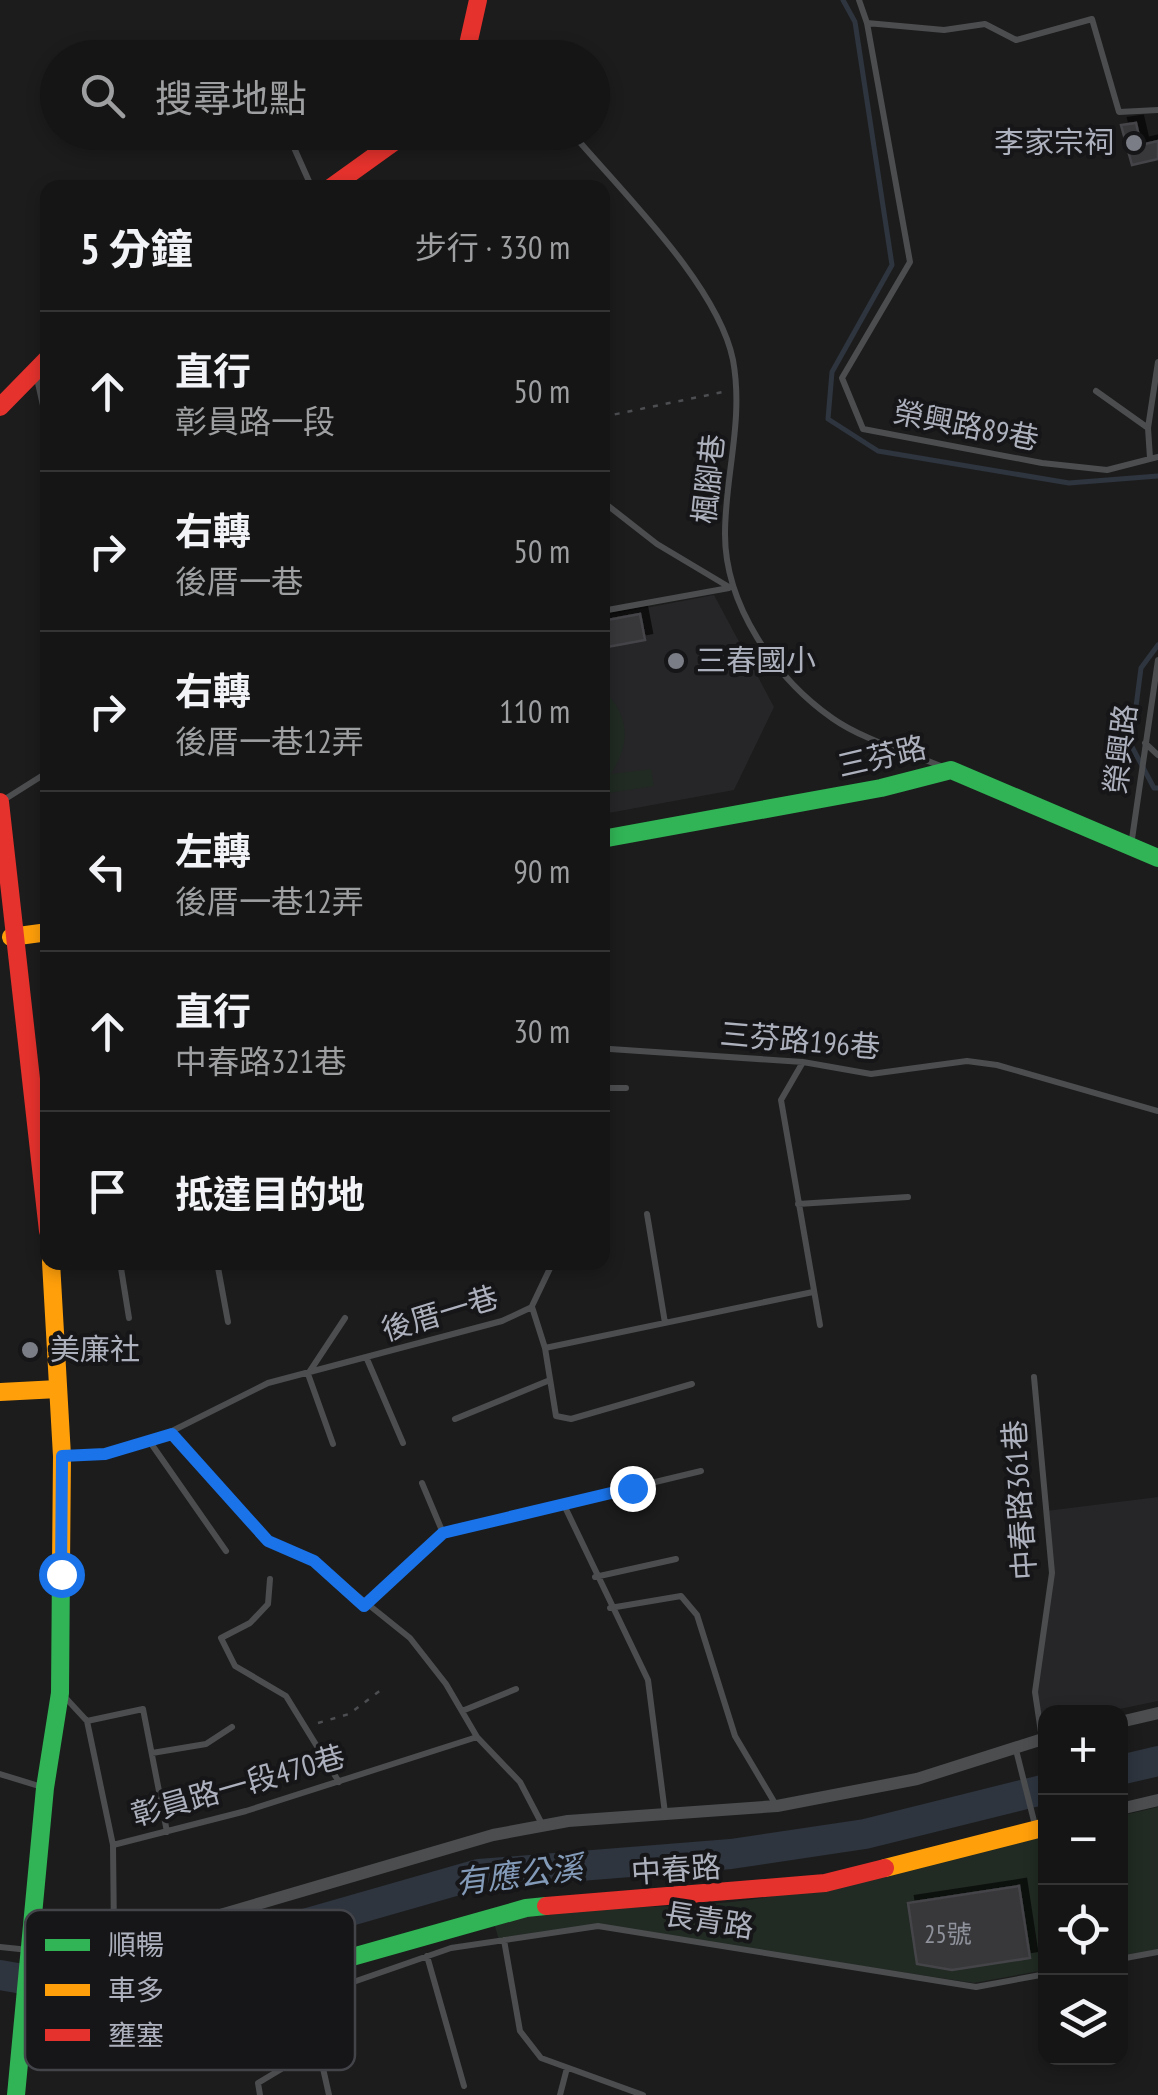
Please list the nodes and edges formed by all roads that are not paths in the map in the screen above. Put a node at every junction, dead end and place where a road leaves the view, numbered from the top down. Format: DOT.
graph roads {
  1 [pos="478,0"];
  2 [pos="859,0"];
  3 [pos="868,23"];
  4 [pos="470,40"];
  5 [pos="1158,110"];
  6 [pos="295,150"];
  7 [pos="383,150"];
  8 [pos="587,150"];
  9 [pos="308,180"];
  10 [pos="341,180"];
  11 [pos="1158,362"];
  12 [pos="40,364"];
  13 [pos="1096,391"];
  14 [pos="0,407"];
  15 [pos="1148,428"];
  16 [pos="1154,458"];
  17 [pos="610,506"];
  18 [pos="730,588"];
  19 [pos="610,610"];
  20 [pos="1158,660"];
  21 [pos="1144,742"];
  22 [pos="1158,756"];
  23 [pos="950,770"];
  24 [pos="40,777"];
  25 [pos="0,802"];
  26 [pos="610,838"];
  27 [pos="1131,845"];
  28 [pos="1158,858"];
  29 [pos="40,932"];
  30 [pos="6,933"];
  31 [pos="610,1049"];
  32 [pos="803,1062"];
  33 [pos="38,1079"];
  34 [pos="610,1088"];
  35 [pos="626,1088"];
  36 [pos="40,1110"];
  37 [pos="1158,1111"];
  38 [pos="908,1197"];
  39 [pos="798,1204"];
  40 [pos="647,1214"];
  41 [pos="51,1270"];
  42 [pos="121,1270"];
  43 [pos="219,1270"];
  44 [pos="549,1270"];
  45 [pos="813,1292"];
  46 [pos="532,1307"];
  47 [pos="129,1318"];
  48 [pos="345,1318"];
  49 [pos="228,1322"];
  50 [pos="665,1323"];
  51 [pos="820,1325"];
  52 [pos="545,1348"];
  53 [pos="367,1359"];
  54 [pos="308,1374"];
  55 [pos="1034,1378"];
  56 [pos="550,1380"];
  57 [pos="692,1384"];
  58 [pos="58,1389"];
  59 [pos="0,1392"];
  60 [pos="456,1419"];
  61 [pos="172,1434"];
  62 [pos="150,1442"];
  63 [pos="332,1444"];
  64 [pos="402,1444"];
  65 [pos="62,1456"];
  66 [pos="701,1471"];
  67 [pos="422,1483"];
  68 [pos="564,1505"];
  69 [pos="443,1533"];
  70 [pos="226,1551"];
  71 [pos="676,1559"];
  72 [pos="595,1577"];
  73 [pos="270,1579"];
  74 [pos="364,1606"];
  75 [pos="610,1608"];
  76 [pos="516,1689"];
  77 [pos="60,1692"];
  78 [pos="1038,1707"];
  79 [pos="462,1712"];
  80 [pos="1158,1714"];
  81 [pos="1128,1720"];
  82 [pos="87,1721"];
  83 [pos="232,1728"];
  84 [pos="478,1737"];
  85 [pos="1038,1740"];
  86 [pos="1015,1749"];
  87 [pos="152,1753"];
  88 [pos="0,1774"];
  89 [pos="338,1782"];
  90 [pos="45,1788"];
  91 [pos="1158,1800"];
  92 [pos="777,1806"];
  93 [pos="1128,1808"];
  94 [pos="666,1816"];
  95 [pos="1038,1819"];
  96 [pos="543,1826"];
  97 [pos="1038,1829"];
  98 [pos="167,1832"];
  99 [pos="113,1845"];
  100 [pos="33,1910"];
  101 [pos="114,1910"];
  102 [pos="237,1910"];
  103 [pos="504,1940"];
  104 [pos="0,1948"];
  105 [pos="1158,1952"];
  106 [pos="25,1954"];
  107 [pos="355,1956"];
  108 [pos="427,1956"];
  109 [pos="1128,1958"];
  110 [pos="1041,1975"];
  111 [pos="355,1980"];
  112 [pos="25,1990"];
  113 [pos="25,2043"];
  114 [pos="21,2044"];
  115 [pos="567,2068"];
  116 [pos="280,2070"];
  117 [pos="323,2070"];
  118 [pos="464,2086"];
  119 [pos="16,2095"];
  120 [pos="260,2095"];
  121 [pos="329,2095"];
  122 [pos="560,2095"];
  123 [pos="644,2095"];
  1 -- 4 [label="street"];
  2 -- 3 [label="lane, 榮興路89巷"];
  3 -- 5 [label="lane"];
  3 -- 16 [label="lane, 榮興路89巷"];
  6 -- 9 [label="lane"];
  7 -- 10 [label="street"];
  8 -- 18 [label="lane, 楓腳巷"];
  11 -- 15 [label="lane"];
  12 -- 14 [label="street"];
  13 -- 15 [label="lane"];
  15 -- 16 [label="lane"];
  17 -- 18 [label="lane"];
  18 -- 19 [label="lane"];
  18 -- 23 [label="lane, 楓腳巷"];
  20 -- 21 [label="lane, 榮興路"];
  21 -- 22 [label="lane"];
  21 -- 27 [label="lane, 榮興路"];
  23 -- 26 [label="street, 三芬路"];
  23 -- 27 [label="street, 三芬路"];
  24 -- 25 [label="lane"];
  25 -- 30 [label="street"];
  27 -- 28 [label="street, 三芬路"];
  29 -- 30 [label="street"];
  30 -- 33 [label="street"];
  31 -- 32 [label="lane, 三芬路196巷"];
  32 -- 37 [label="lane, 三芬路196巷"];
  32 -- 39 [label="lane"];
  33 -- 36 [label="street"];
  34 -- 35 [label="lane"];
  38 -- 39 [label="lane"];
  39 -- 45 [label="lane"];
  40 -- 50 [label="lane"];
  41 -- 58 [label="street"];
  42 -- 47 [label="lane"];
  43 -- 49 [label="lane"];
  44 -- 46 [label="lane"];
  45 -- 50 [label="lane"];
  45 -- 51 [label="lane"];
  46 -- 52 [label="lane, 後厝一巷"];
  46 -- 53 [label="lane, 後厝一巷"];
  48 -- 54 [label="lane"];
  50 -- 52 [label="lane"];
  52 -- 56 [label="lane, 後厝一巷"];
  53 -- 54 [label="lane, 後厝一巷"];
  53 -- 64 [label="lane"];
  54 -- 61 [label="lane, 後厝一巷"];
  54 -- 63 [label="lane"];
  55 -- 78 [label="lane, 中春路361巷"];
  56 -- 57 [label="lane, 後厝一巷"];
  56 -- 60 [label="lane"];
  58 -- 59 [label="street"];
  58 -- 65 [label="street"];
  61 -- 62 [label="lane, 後厝一巷"];
  61 -- 74 [label="lane"];
  62 -- 65 [label="lane, 後厝一巷"];
  62 -- 70 [label="lane"];
  65 -- 77 [label="street"];
  66 -- 68 [label="lane"];
  67 -- 69 [label="lane"];
  68 -- 69 [label="lane"];
  68 -- 72 [label="lane"];
  69 -- 74 [label="lane"];
  71 -- 72 [label="lane"];
  72 -- 75 [label="lane"];
  73 -- 89 [label="lane"];
  74 -- 79 [label="lane"];
  75 -- 92 [label="lane"];
  75 -- 94 [label="lane"];
  76 -- 79 [label="lane"];
  77 -- 82 [label="lane"];
  77 -- 90 [label="street"];
  79 -- 84 [label="lane"];
  80 -- 81 [label="street"];
  82 -- 87 [label="lane"];
  82 -- 99 [label="lane, 彰員路一段470巷"];
  83 -- 87 [label="lane"];
  84 -- 89 [label="lane, 彰員路一段470巷"];
  84 -- 96 [label="lane"];
  85 -- 86 [label="street, 中春路"];
  86 -- 92 [label="street, 中春路"];
  86 -- 95 [label="lane"];
  87 -- 98 [label="lane"];
  88 -- 90 [label="lane"];
  89 -- 98 [label="lane, 彰員路一段470巷"];
  90 -- 100 [label="street"];
  91 -- 93 [label="street"];
  92 -- 94 [label="street, 中春路"];
  94 -- 96 [label="street, 中春路"];
  96 -- 102 [label="street, 中春路"];
  97 -- 107 [label="street, 中春路"];
  98 -- 99 [label="lane, 彰員路一段470巷"];
  99 -- 101 [label="lane"];
  103 -- 108 [label="lane, 長青路"];
  103 -- 110 [label="lane, 長青路"];
  103 -- 115 [label="lane"];
  104 -- 106 [label="lane"];
  105 -- 109 [label="lane"];
  108 -- 111 [label="lane, 長青路"];
  108 -- 118 [label="lane"];
  112 -- 114 [label="street"];
  113 -- 114 [label="street, 中春路"];
  114 -- 119 [label="street"];
  115 -- 122 [label="lane"];
  115 -- 123 [label="lane"];
  116 -- 120 [label="lane"];
  117 -- 121 [label="lane"];
}
